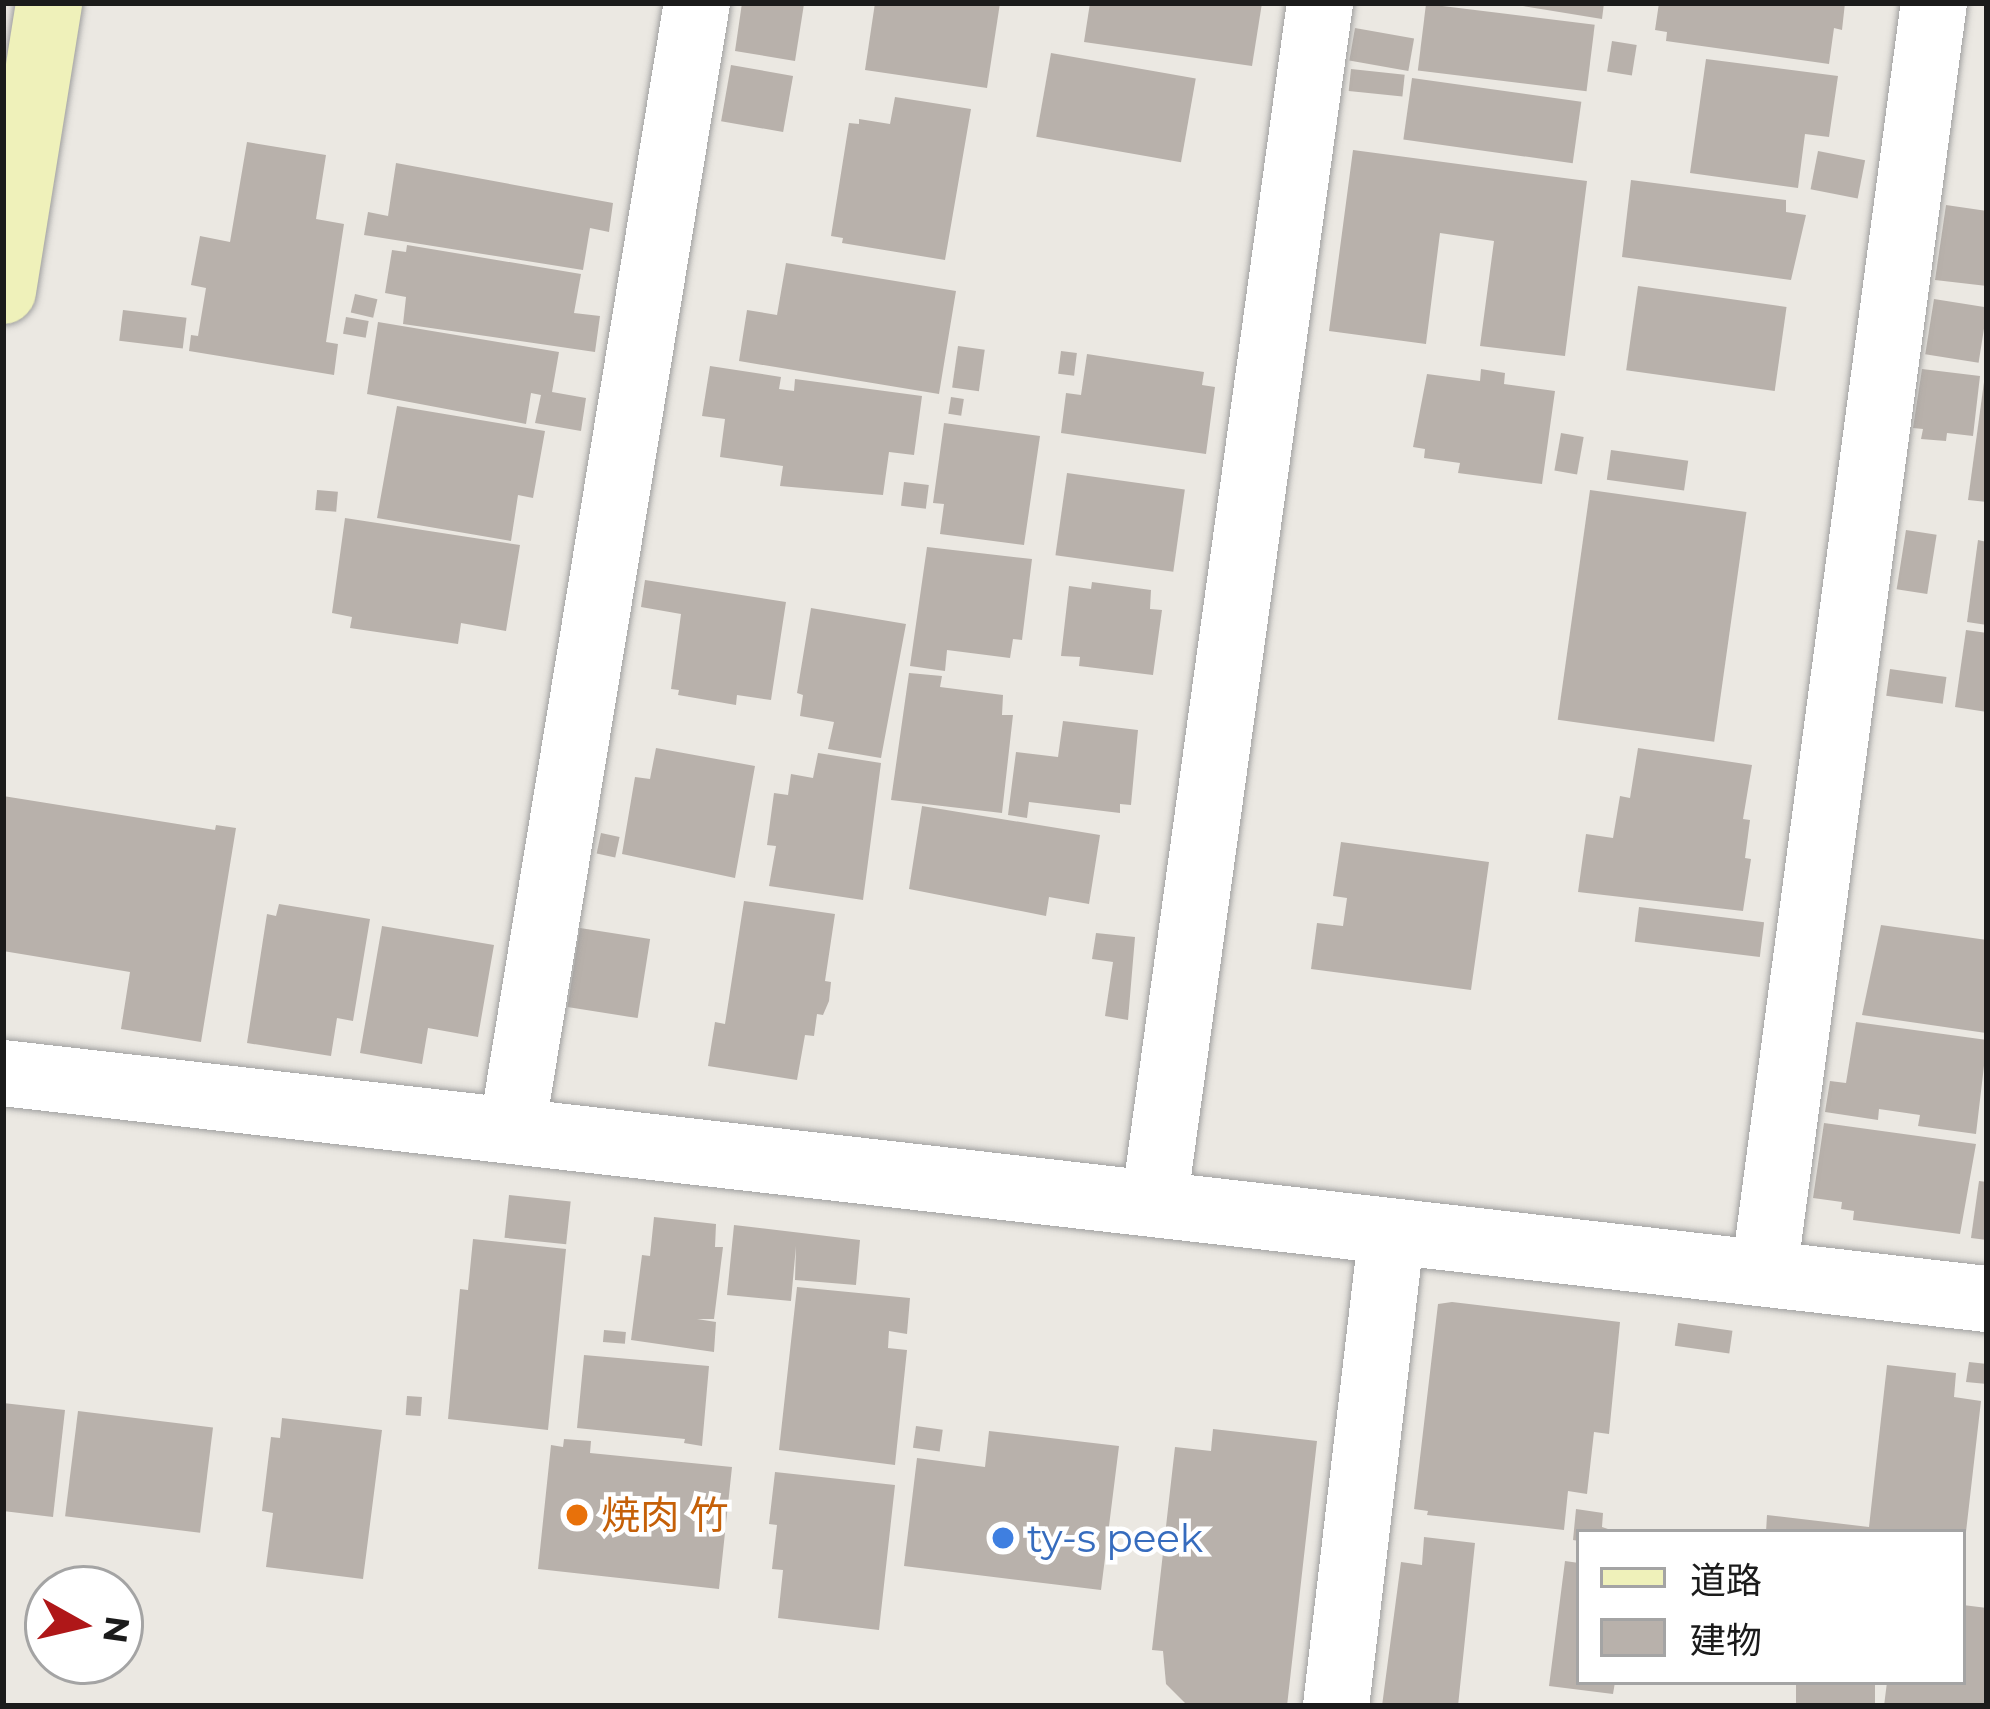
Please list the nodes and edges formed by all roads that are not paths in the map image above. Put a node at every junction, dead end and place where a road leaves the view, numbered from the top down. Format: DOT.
graph roads {
  1 [pos="49,3"];
  2 [pos="697,3"];
  3 [pos="1320,3"];
  4 [pos="1934,3"];
  5 [pos="3,291"];
  6 [pos="3,1073"];
  7 [pos="512,1130"];
  8 [pos="1154,1204"];
  9 [pos="1392,1231"];
  10 [pos="1764,1273"];
  11 [pos="1987,1299"];
  12 [pos="1336,1706"];
  1 -- 5 [label="main road"];
  2 -- 7 [label="street"];
  3 -- 8 [label="street"];
  4 -- 10 [label="street"];
  6 -- 7 [label="street"];
  7 -- 8 [label="street"];
  8 -- 9 [label="street"];
  9 -- 10 [label="street"];
  9 -- 12 [label="street"];
  10 -- 11 [label="street"];
}
